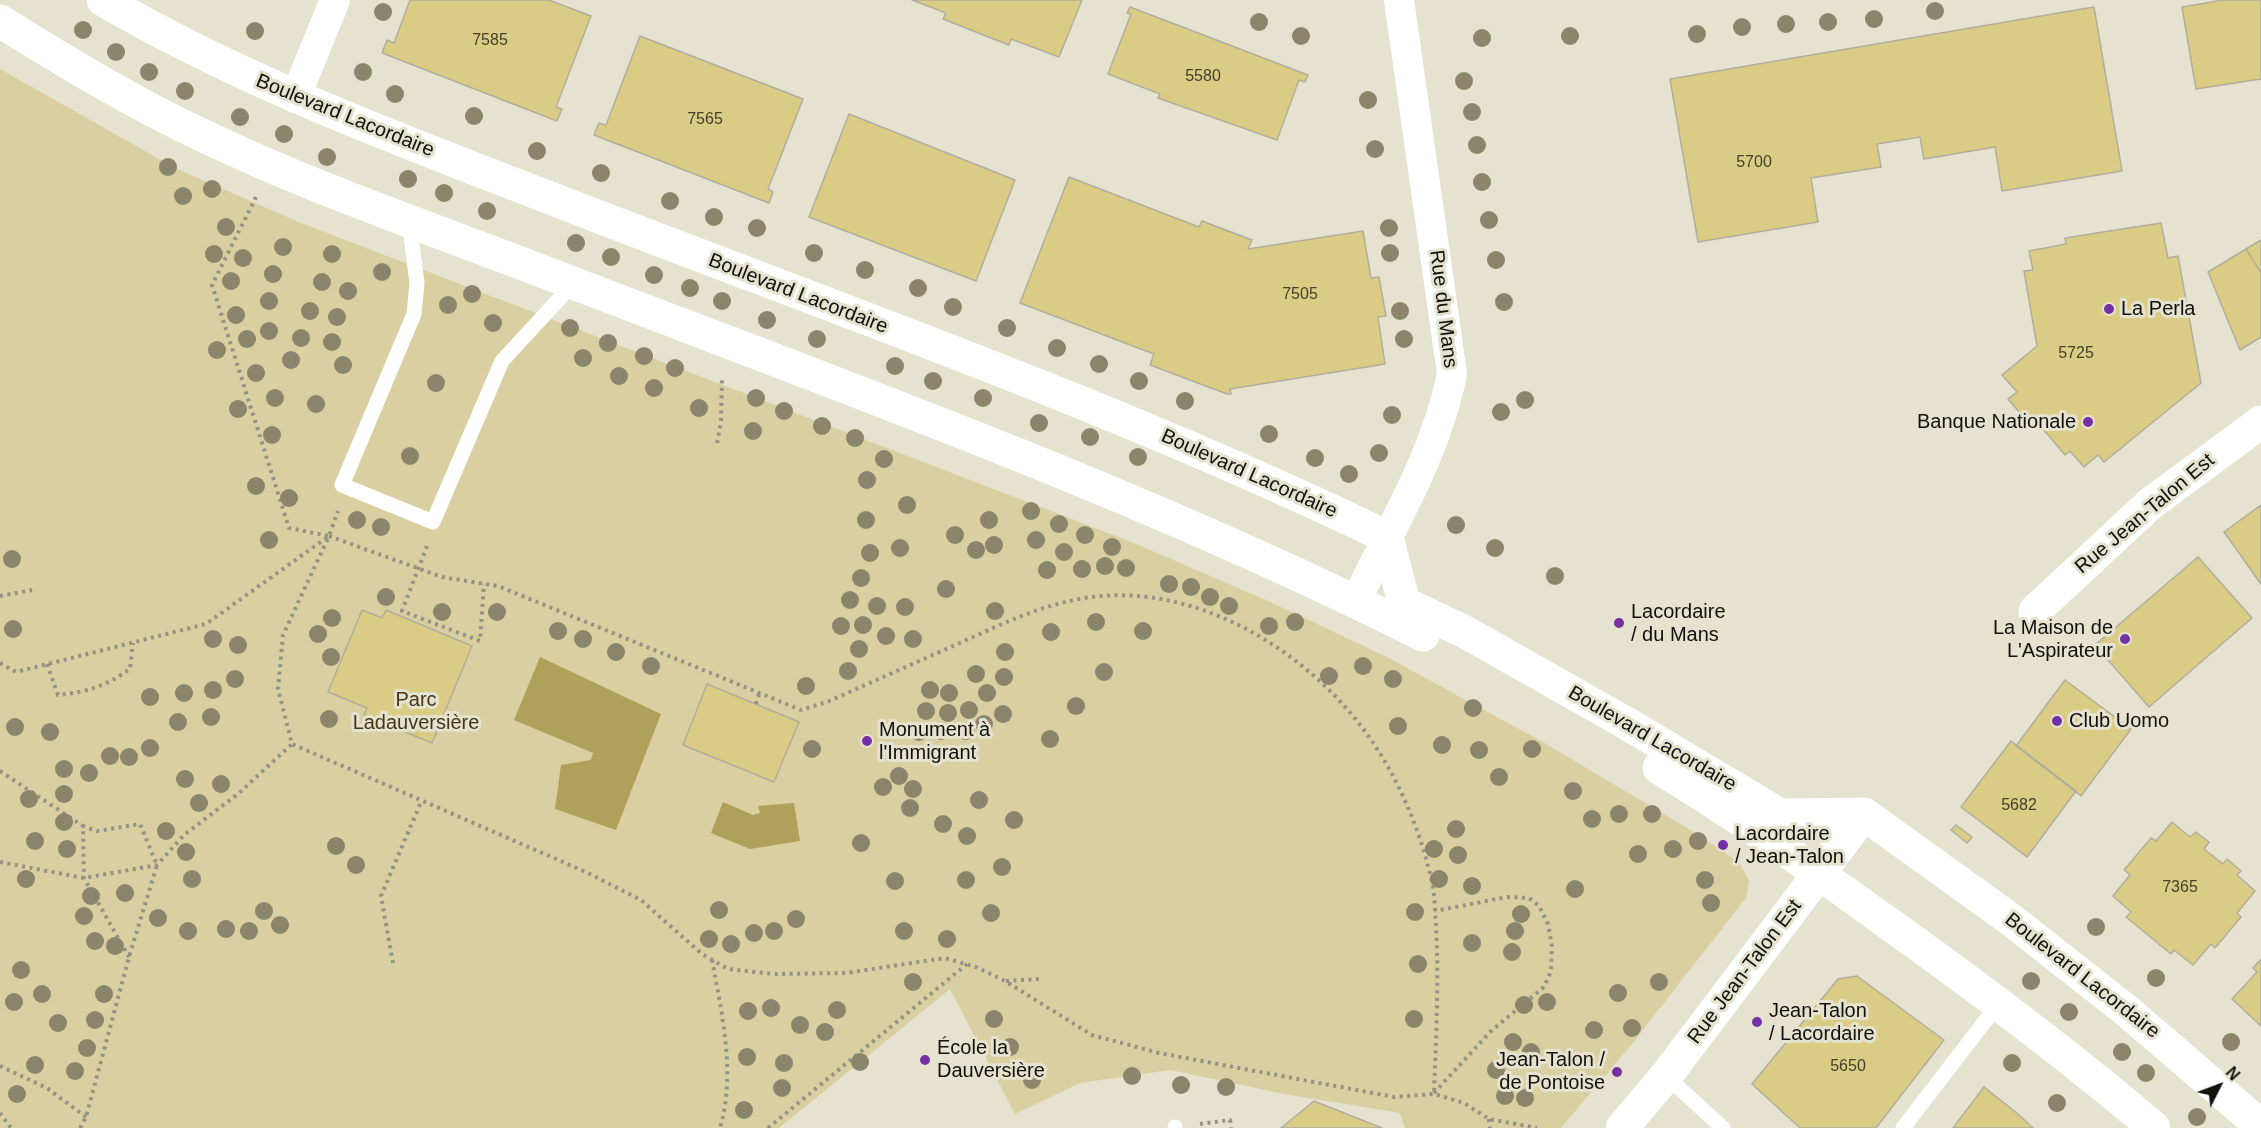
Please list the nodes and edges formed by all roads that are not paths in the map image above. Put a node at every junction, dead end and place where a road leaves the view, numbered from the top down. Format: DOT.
graph roads {
  1 [pos="103,0"];
  2 [pos="335,0"];
  3 [pos="1399,0"];
  4 [pos="0,21"];
  5 [pos="295,98"];
  6 [pos="409,220"];
  7 [pos="574,283"];
  8 [pos="2261,422"];
  9 [pos="1387,537"];
  10 [pos="1356,601"];
  11 [pos="2035,611"];
  12 [pos="1864,814"];
  13 [pos="1819,874"];
  14 [pos="1999,1003"];
  15 [pos="1666,1076"];
  16 [pos="2261,1126"];
  17 [pos="1622,1128"];
  18 [pos="1724,1128"];
  19 [pos="1903,1128"];
  20 [pos="2154,1128"];
  1 -- 5 [label="main road, Boulevard Lacordaire"];
  2 -- 5 [label="street"];
  3 -- 9 [label="street, Rue du Mans"];
  4 -- 6 [label="main road, Boulevard Lacordaire"];
  5 -- 9 [label="main road, Boulevard Lacordaire"];
  6 -- 7 [label="main road, Boulevard Lacordaire"];
  6 -- 7 [label="lane"];
  7 -- 10 [label="main road, Boulevard Lacordaire"];
  8 -- 11 [label="main road, Rue Jean-Talon Est"];
  9 -- 10 [label="street, Rue du Mans"];
  9 -- 12 [label="main road, Boulevard Lacordaire"];
  10 -- 13 [label="main road, Boulevard Lacordaire"];
  12 -- 13 [label="main road, Rue Jean-Talon Est"];
  12 -- 16 [label="main road, Boulevard Lacordaire"];
  13 -- 14 [label="main road, Boulevard Lacordaire"];
  13 -- 15 [label="main road, Rue Jean-Talon Est"];
  14 -- 19 [label="lane"];
  14 -- 20 [label="main road, Boulevard Lacordaire"];
  15 -- 17 [label="main road, Rue Jean-Talon Est"];
  15 -- 18 [label="lane"];
}
